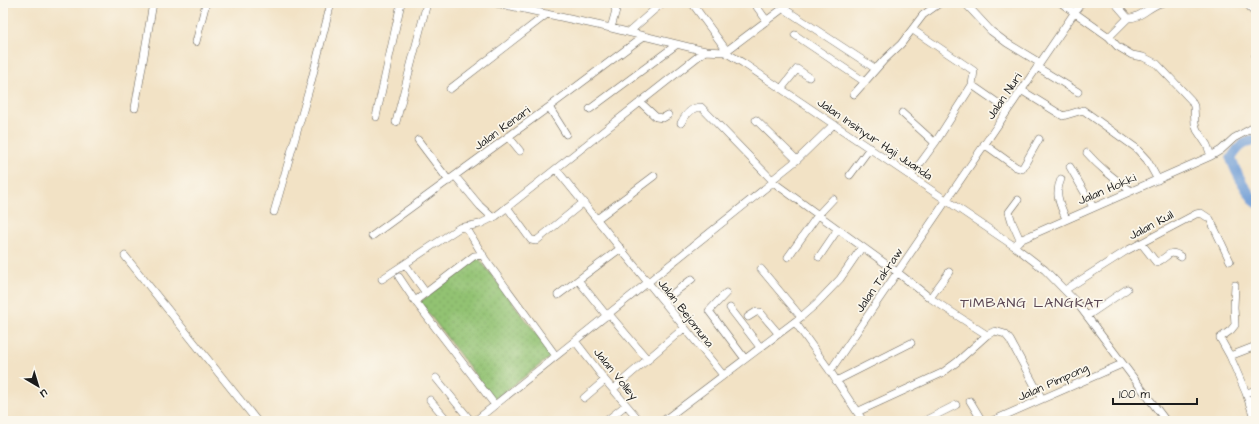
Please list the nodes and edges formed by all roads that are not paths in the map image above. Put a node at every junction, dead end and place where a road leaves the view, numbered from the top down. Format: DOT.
graph roads {
  1 [pos="153,3"];
  2 [pos="206,3"];
  3 [pos="331,3"];
  4 [pos="401,3"];
  5 [pos="427,3"];
  6 [pos="496,3"];
  7 [pos="612,3"];
  8 [pos="662,3"];
  9 [pos="692,3"];
  10 [pos="754,3"];
  11 [pos="790,3"];
  12 [pos="940,3"];
  13 [pos="965,3"];
  14 [pos="1061,3"];
  15 [pos="1081,3"];
  16 [pos="1115,3"];
  17 [pos="1161,3"];
  18 [pos="1247,3"];
  19 [pos="783,8"];
  20 [pos="1252,10"];
  21 [pos="1074,13"];
  22 [pos="547,14"];
  23 [pos="1128,18"];
  24 [pos="767,21"];
  25 [pos="611,28"];
  26 [pos="913,30"];
  27 [pos="629,32"];
  28 [pos="795,35"];
  29 [pos="644,36"];
  30 [pos="1109,38"];
  31 [pos="196,42"];
  32 [pos="676,45"];
  33 [pos="705,51"];
  34 [pos="726,52"];
  35 [pos="1038,65"];
  36 [pos="876,69"];
  37 [pos="809,77"];
  38 [pos="865,82"];
  39 [pos="972,85"];
  40 [pos="450,89"];
  41 [pos="781,89"];
  42 [pos="1021,90"];
  43 [pos="1078,92"];
  44 [pos="854,94"];
  45 [pos="640,102"];
  46 [pos="549,107"];
  47 [pos="136,108"];
  48 [pos="590,110"];
  49 [pos="1008,110"];
  50 [pos="902,113"];
  51 [pos="668,115"];
  52 [pos="376,116"];
  53 [pos="756,120"];
  54 [pos="396,122"];
  55 [pos="681,123"];
  56 [pos="833,125"];
  57 [pos="1256,126"];
  58 [pos="566,134"];
  59 [pos="508,136"];
  60 [pos="1039,138"];
  61 [pos="418,140"];
  62 [pos="935,143"];
  63 [pos="984,144"];
  64 [pos="870,148"];
  65 [pos="520,151"];
  66 [pos="1087,153"];
  67 [pos="1211,156"];
  68 [pos="797,160"];
  69 [pos="1070,167"];
  70 [pos="556,169"];
  71 [pos="850,175"];
  72 [pos="455,176"];
  73 [pos="654,176"];
  74 [pos="911,176"];
  75 [pos="1061,179"];
  76 [pos="1158,180"];
  77 [pos="449,181"];
  78 [pos="772,181"];
  79 [pos="1131,191"];
  80 [pos="832,199"];
  81 [pos="946,200"];
  82 [pos="1018,200"];
  83 [pos="584,202"];
  84 [pos="507,207"];
  85 [pos="1093,207"];
  86 [pos="274,212"];
  87 [pos="818,215"];
  88 [pos="493,218"];
  89 [pos="597,219"];
  90 [pos="1066,219"];
  91 [pos="466,227"];
  92 [pos="838,229"];
  93 [pos="372,236"];
  94 [pos="1020,240"];
  95 [pos="1141,243"];
  96 [pos="1014,246"];
  97 [pos="862,247"];
  98 [pos="621,248"];
  99 [pos="483,255"];
  100 [pos="125,256"];
  101 [pos="819,256"];
  102 [pos="788,257"];
  103 [pos="1181,257"];
  104 [pos="1230,261"];
  105 [pos="405,264"];
  106 [pos="761,269"];
  107 [pos="897,272"];
  108 [pos="949,272"];
  109 [pos="399,277"];
  110 [pos="382,279"];
  111 [pos="692,279"];
  112 [pos="578,280"];
  113 [pos="648,282"];
  114 [pos="1235,285"];
  115 [pos="1065,290"];
  116 [pos="1127,290"];
  117 [pos="726,293"];
  118 [pos="426,294"];
  119 [pos="558,295"];
  120 [pos="930,298"];
  121 [pos="415,301"];
  122 [pos="663,301"];
  123 [pos="730,308"];
  124 [pos="608,315"];
  125 [pos="1087,316"];
  126 [pos="748,317"];
  127 [pos="798,320"];
  128 [pos="684,328"];
  129 [pos="778,334"];
  130 [pos="987,335"];
  131 [pos="575,341"];
  132 [pos="911,343"];
  133 [pos="760,346"];
  134 [pos="1256,346"];
  135 [pos="556,356"];
  136 [pos="1230,356"];
  137 [pos="745,358"];
  138 [pos="648,360"];
  139 [pos="1122,364"];
  140 [pos="830,371"];
  141 [pos="722,375"];
  142 [pos="436,378"];
  143 [pos="605,380"];
  144 [pos="836,381"];
  145 [pos="613,389"];
  146 [pos="1256,390"];
  147 [pos="1246,393"];
  148 [pos="584,398"];
  149 [pos="1042,399"];
  150 [pos="430,400"];
  151 [pos="970,401"];
  152 [pos="495,405"];
  153 [pos="626,405"];
  154 [pos="956,406"];
  155 [pos="857,412"];
  156 [pos="1254,416"];
  157 [pos="258,421"];
  158 [pos="448,421"];
  159 [pos="471,421"];
  160 [pos="475,421"];
  161 [pos="606,421"];
  162 [pos="639,421"];
  163 [pos="663,421"];
  164 [pos="863,421"];
  165 [pos="924,421"];
  166 [pos="982,421"];
  167 [pos="992,421"];
  168 [pos="1166,421"];
  1 -- 47 [label="street"];
  2 -- 31 [label="street"];
  3 -- 86 [label="street"];
  4 -- 52 [label="street"];
  5 -- 54 [label="street"];
  6 -- 22 [label="street, Jalan Insinyur Haji Juanda"];
  7 -- 25 [label="street"];
  8 -- 27 [label="street"];
  9 -- 34 [label="street"];
  10 -- 24 [label="street"];
  11 -- 19 [label="street"];
  12 -- 26 [label="street"];
  13 -- 35 [label="street"];
  14 -- 21 [label="street"];
  15 -- 21 [label="street, Jalan Nuri"];
  16 -- 23 [label="street"];
  17 -- 23 [label="street"];
  18 -- 20 [label="street"];
  19 -- 24 [label="street"];
  19 -- 36 [label="street"];
  21 -- 30 [label="street"];
  21 -- 35 [label="street, Jalan Nuri"];
  22 -- 25 [label="street, Jalan Insinyur Haji Juanda"];
  22 -- 40 [label="street"];
  23 -- 30 [label="street"];
  24 -- 34 [label="street"];
  25 -- 27 [label="street, Jalan Insinyur Haji Juanda"];
  26 -- 36 [label="street"];
  26 -- 39 [label="street"];
  27 -- 29 [label="street, Jalan Insinyur Haji Juanda"];
  28 -- 38 [label="street"];
  29 -- 32 [label="street, Jalan Insinyur Haji Juanda"];
  29 -- 46 [label="street, Jalan Kenari"];
  30 -- 67 [label="street"];
  32 -- 33 [label="street, Jalan Insinyur Haji Juanda"];
  32 -- 48 [label="street"];
  33 -- 34 [label="street, Jalan Insinyur Haji Juanda"];
  33 -- 45 [label="street"];
  34 -- 41 [label="street, Jalan Insinyur Haji Juanda"];
  35 -- 42 [label="street, Jalan Nuri"];
  35 -- 43 [label="street"];
  36 -- 38 [label="street"];
  37 -- 41 [label="street"];
  38 -- 44 [label="street"];
  39 -- 49 [label="street"];
  39 -- 62 [label="street"];
  41 -- 56 [label="street, Jalan Insinyur Haji Juanda"];
  42 -- 49 [label="street, Jalan Nuri"];
  42 -- 76 [label="street"];
  45 -- 51 [label="street"];
  45 -- 70 [label="street"];
  46 -- 58 [label="street"];
  46 -- 59 [label="street, Jalan Kenari"];
  49 -- 63 [label="street, Jalan Nuri"];
  50 -- 62 [label="street"];
  53 -- 68 [label="street"];
  55 -- 78 [label="street"];
  56 -- 64 [label="street, Jalan Insinyur Haji Juanda"];
  56 -- 68 [label="street"];
  57 -- 67 [label="street, Jalan Hokki"];
  59 -- 65 [label="street"];
  59 -- 72 [label="street, Jalan Kenari"];
  60 -- 63 [label="street"];
  61 -- 77 [label="street"];
  62 -- 74 [label="street"];
  63 -- 81 [label="street, Jalan Nuri"];
  64 -- 71 [label="street"];
  64 -- 74 [label="street, Jalan Insinyur Haji Juanda"];
  66 -- 79 [label="street"];
  67 -- 76 [label="street, Jalan Hokki"];
  68 -- 78 [label="street"];
  69 -- 85 [label="street"];
  70 -- 83 [label="street"];
  70 -- 84 [label="street"];
  72 -- 77 [label="street, Jalan Kenari"];
  72 -- 88 [label="street"];
  73 -- 89 [label="street"];
  74 -- 81 [label="street, Jalan Insinyur Haji Juanda"];
  75 -- 90 [label="street"];
  76 -- 79 [label="street, Jalan Hokki"];
  77 -- 93 [label="street, Jalan Kenari"];
  78 -- 87 [label="street"];
  78 -- 113 [label="street"];
  79 -- 85 [label="street, Jalan Hokki"];
  80 -- 87 [label="street"];
  81 -- 96 [label="street, Jalan Insinyur Haji Juanda"];
  81 -- 107 [label="street, Jalan Takraw"];
  82 -- 94 [label="street"];
  83 -- 84 [label="street"];
  83 -- 89 [label="street"];
  84 -- 88 [label="street"];
  85 -- 90 [label="street, Jalan Hokki"];
  87 -- 92 [label="street"];
  87 -- 102 [label="street"];
  88 -- 91 [label="street"];
  89 -- 98 [label="street"];
  90 -- 94 [label="street, Jalan Hokki"];
  91 -- 99 [label="street"];
  91 -- 105 [label="street"];
  92 -- 97 [label="street"];
  92 -- 101 [label="street"];
  94 -- 96 [label="street, Jalan Hokki"];
  95 -- 103 [label="street"];
  95 -- 104 [label="street, Jalan Kuil"];
  95 -- 115 [label="street, Jalan Kuil"];
  96 -- 115 [label="street, Jalan Insinyur Haji Juanda"];
  97 -- 107 [label="street"];
  97 -- 127 [label="street"];
  98 -- 112 [label="street"];
  98 -- 113 [label="street"];
  99 -- 118 [label="street"];
  99 -- 135 [label="street"];
  100 -- 157 [label="street"];
  105 -- 110 [label="street"];
  105 -- 118 [label="street"];
  106 -- 127 [label="street"];
  107 -- 120 [label="street"];
  107 -- 140 [label="street, Jalan Takraw"];
  108 -- 120 [label="street"];
  109 -- 121 [label="street"];
  111 -- 122 [label="street"];
  112 -- 119 [label="street"];
  112 -- 124 [label="street"];
  113 -- 122 [label="street, Jalan Bejomuna"];
  113 -- 124 [label="street, Jalan Bejomuna"];
  114 -- 136 [label="street"];
  115 -- 125 [label="street, Jalan Insinyur Haji Juanda"];
  116 -- 125 [label="street"];
  117 -- 137 [label="street"];
  118 -- 121 [label="street"];
  120 -- 130 [label="street"];
  121 -- 152 [label="street"];
  122 -- 128 [label="street, Jalan Bejomuna"];
  123 -- 133 [label="street"];
  124 -- 131 [label="street, Jalan Bejomuna"];
  124 -- 138 [label="street"];
  125 -- 139 [label="street, Jalan Insinyur Haji Juanda"];
  126 -- 129 [label="street"];
  127 -- 129 [label="street"];
  127 -- 140 [label="street"];
  128 -- 138 [label="street"];
  128 -- 141 [label="street, Jalan Bejomuna"];
  129 -- 133 [label="street"];
  130 -- 149 [label="street"];
  130 -- 155 [label="street"];
  131 -- 135 [label="street, Jalan Bejomuna"];
  131 -- 143 [label="street, Jalan Volley"];
  132 -- 144 [label="street"];
  133 -- 137 [label="street"];
  134 -- 136 [label="street"];
  135 -- 152 [label="street, Jalan Bejomuna"];
  136 -- 147 [label="street"];
  137 -- 141 [label="street"];
  138 -- 145 [label="street"];
  139 -- 149 [label="street, Jalan Pimpong"];
  139 -- 168 [label="street, Jalan Insinyur Haji Juanda"];
  140 -- 144 [label="street"];
  141 -- 163 [label="street"];
  142 -- 159 [label="street"];
  143 -- 145 [label="street, Jalan Volley"];
  143 -- 148 [label="street"];
  144 -- 155 [label="street"];
  145 -- 153 [label="street, Jalan Volley"];
  146 -- 147 [label="street"];
  147 -- 156 [label="street"];
  149 -- 167 [label="street, Jalan Pimpong"];
  150 -- 158 [label="street"];
  151 -- 166 [label="street"];
  152 -- 160 [label="street, Jalan Bejomuna"];
  153 -- 161 [label="street"];
  153 -- 162 [label="street, Jalan Volley"];
  154 -- 165 [label="street"];
  155 -- 164 [label="street"];
}
